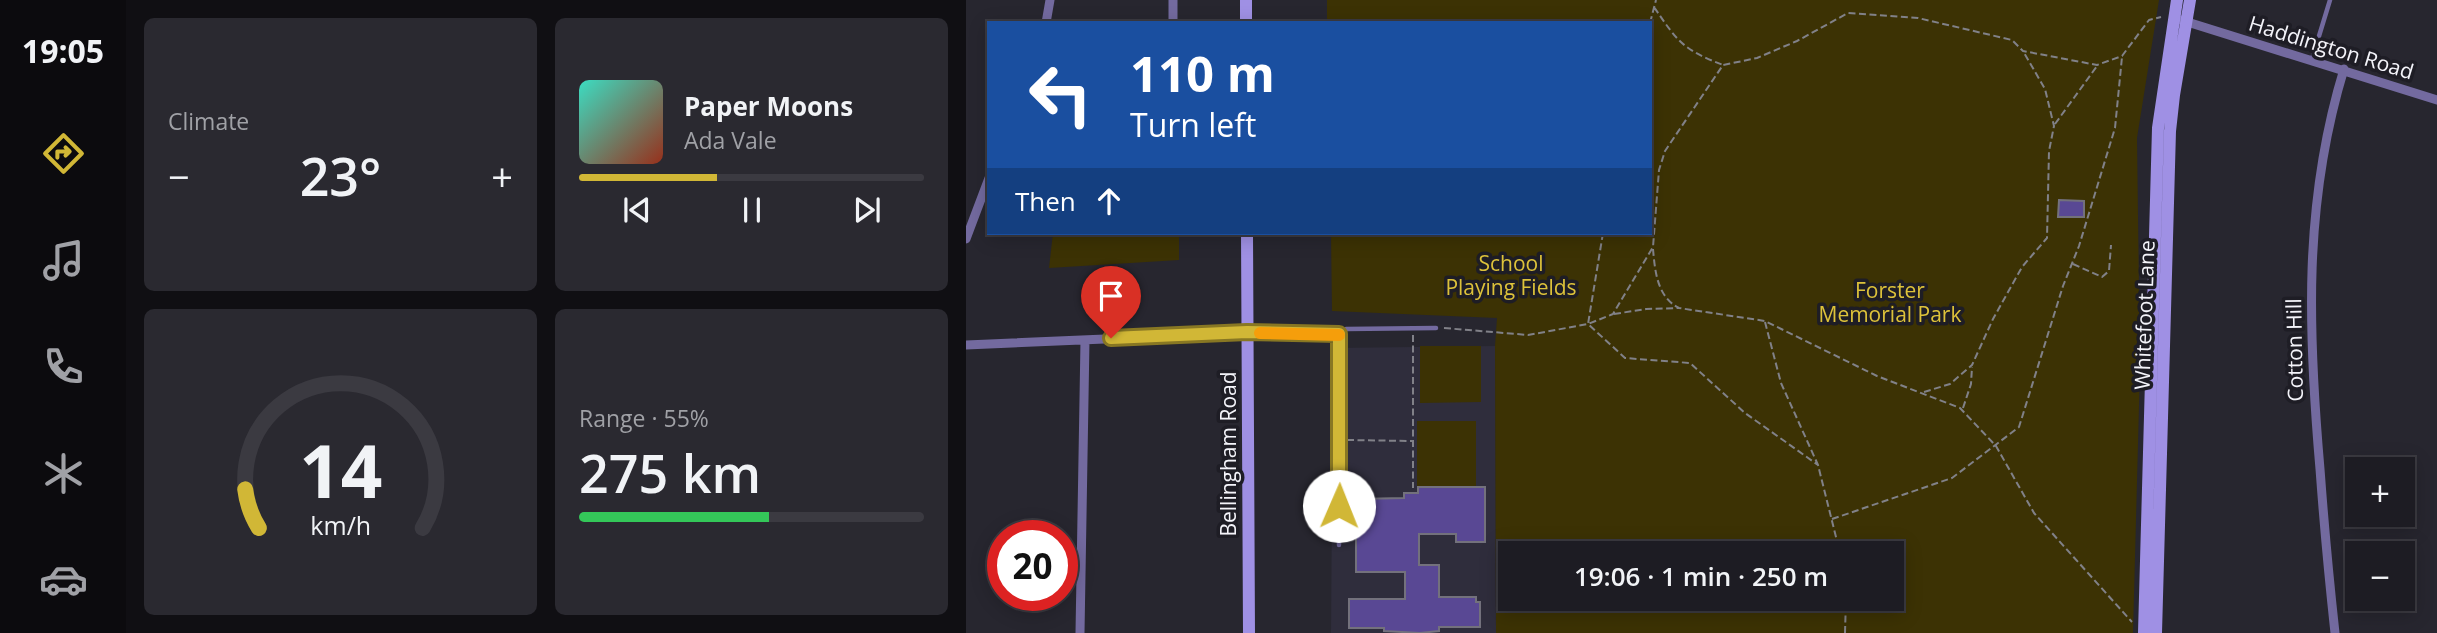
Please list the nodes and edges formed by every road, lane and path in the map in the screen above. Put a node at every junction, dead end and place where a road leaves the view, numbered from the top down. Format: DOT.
graph roads {
  1 [pos="1050,0"];
  2 [pos="1173,0"];
  3 [pos="1246,0"];
  4 [pos="1656,0"];
  5 [pos="2177,0"];
  6 [pos="2190,0"];
  7 [pos="2330,0"];
  8 [pos="1654,7"];
  9 [pos="2174,18"];
  10 [pos="1046,21"];
  11 [pos="1173,21"];
  12 [pos="1247,21"];
  13 [pos="1650,21"];
  14 [pos="2023,51"];
  15 [pos="2122,56"];
  16 [pos="2312,59"];
  17 [pos="1723,65"];
  18 [pos="2097,65"];
  19 [pos="2344,69"];
  20 [pos="2437,100"];
  21 [pos="2054,127"];
  22 [pos="987,183"];
  23 [pos="1247,235"];
  24 [pos="1603,235"];
  25 [pos="966,239"];
  26 [pos="2111,245"];
  27 [pos="1653,247"];
  28 [pos="2072,263"];
  29 [pos="1679,308"];
  30 [pos="1614,314"];
  31 [pos="1765,321"];
  32 [pos="1587,324"];
  33 [pos="1413,327"];
  34 [pos="1436,328"];
  35 [pos="1247,332"];
  36 [pos="1339,334"];
  37 [pos="1085,340"];
  38 [pos="966,345"];
  39 [pos="1972,365"];
  40 [pos="1923,392"];
  41 [pos="1962,410"];
  42 [pos="1340,440"];
  43 [pos="1413,441"];
  44 [pos="1996,446"];
  45 [pos="1818,465"];
  46 [pos="1413,488"];
  47 [pos="2154,488"];
  48 [pos="1832,519"];
  49 [pos="1837,541"];
  50 [pos="1339,545"];
  51 [pos="1846,611"];
  52 [pos="2139,630"];
  53 [pos="1080,633"];
  54 [pos="1249,633"];
  55 [pos="1845,633"];
  56 [pos="2157,633"];
  57 [pos="2336,633"];
  1 -- 10 [label="street"];
  2 -- 11 [label="street"];
  3 -- 12 [label="street"];
  4 -- 8 [label="path"];
  5 -- 9 [label="street, Whitefoot Lane"];
  6 -- 9 [label="street, Whitefoot Lane"];
  7 -- 16 [label="lane"];
  8 -- 13 [label="path"];
  8 -- 17 [label="path"];
  9 -- 15 [label="path"];
  9 -- 16 [label="street, Haddington Road"];
  9 -- 47 [label="street, Whitefoot Lane"];
  14 -- 17 [label="path"];
  14 -- 18 [label="path"];
  14 -- 21 [label="path"];
  15 -- 18 [label="path"];
  15 -- 28 [label="path"];
  16 -- 19 [label="street, Haddington Road"];
  17 -- 27 [label="path"];
  18 -- 21 [label="path"];
  19 -- 20 [label="street, Haddington Road"];
  19 -- 57 [label="street, Cotton Hill"];
  21 -- 39 [label="path"];
  22 -- 25 [label="street"];
  23 -- 35 [label="street, Bellingham Road"];
  24 -- 32 [label="path"];
  26 -- 28 [label="path"];
  27 -- 29 [label="path"];
  27 -- 30 [label="path"];
  28 -- 44 [label="path"];
  29 -- 30 [label="path"];
  29 -- 31 [label="path"];
  30 -- 32 [label="path"];
  31 -- 40 [label="path"];
  31 -- 45 [label="path"];
  32 -- 34 [label="path"];
  32 -- 45 [label="path"];
  33 -- 34 [label="lane"];
  33 -- 36 [label="lane"];
  33 -- 43 [label="path"];
  35 -- 36 [label="lane"];
  35 -- 37 [label="street"];
  35 -- 54 [label="street, Bellingham Road"];
  36 -- 42 [label="lane"];
  37 -- 38 [label="street"];
  37 -- 53 [label="street"];
  39 -- 40 [label="path"];
  39 -- 41 [label="path"];
  40 -- 41 [label="path"];
  41 -- 44 [label="path"];
  42 -- 43 [label="path"];
  42 -- 50 [label="lane"];
  43 -- 46 [label="path"];
  44 -- 48 [label="path"];
  44 -- 52 [label="path"];
  45 -- 48 [label="path"];
  47 -- 52 [label="street, Whitefoot Lane"];
  47 -- 56 [label="street, Whitefoot Lane"];
  48 -- 49 [label="path"];
  51 -- 55 [label="path"];
}
